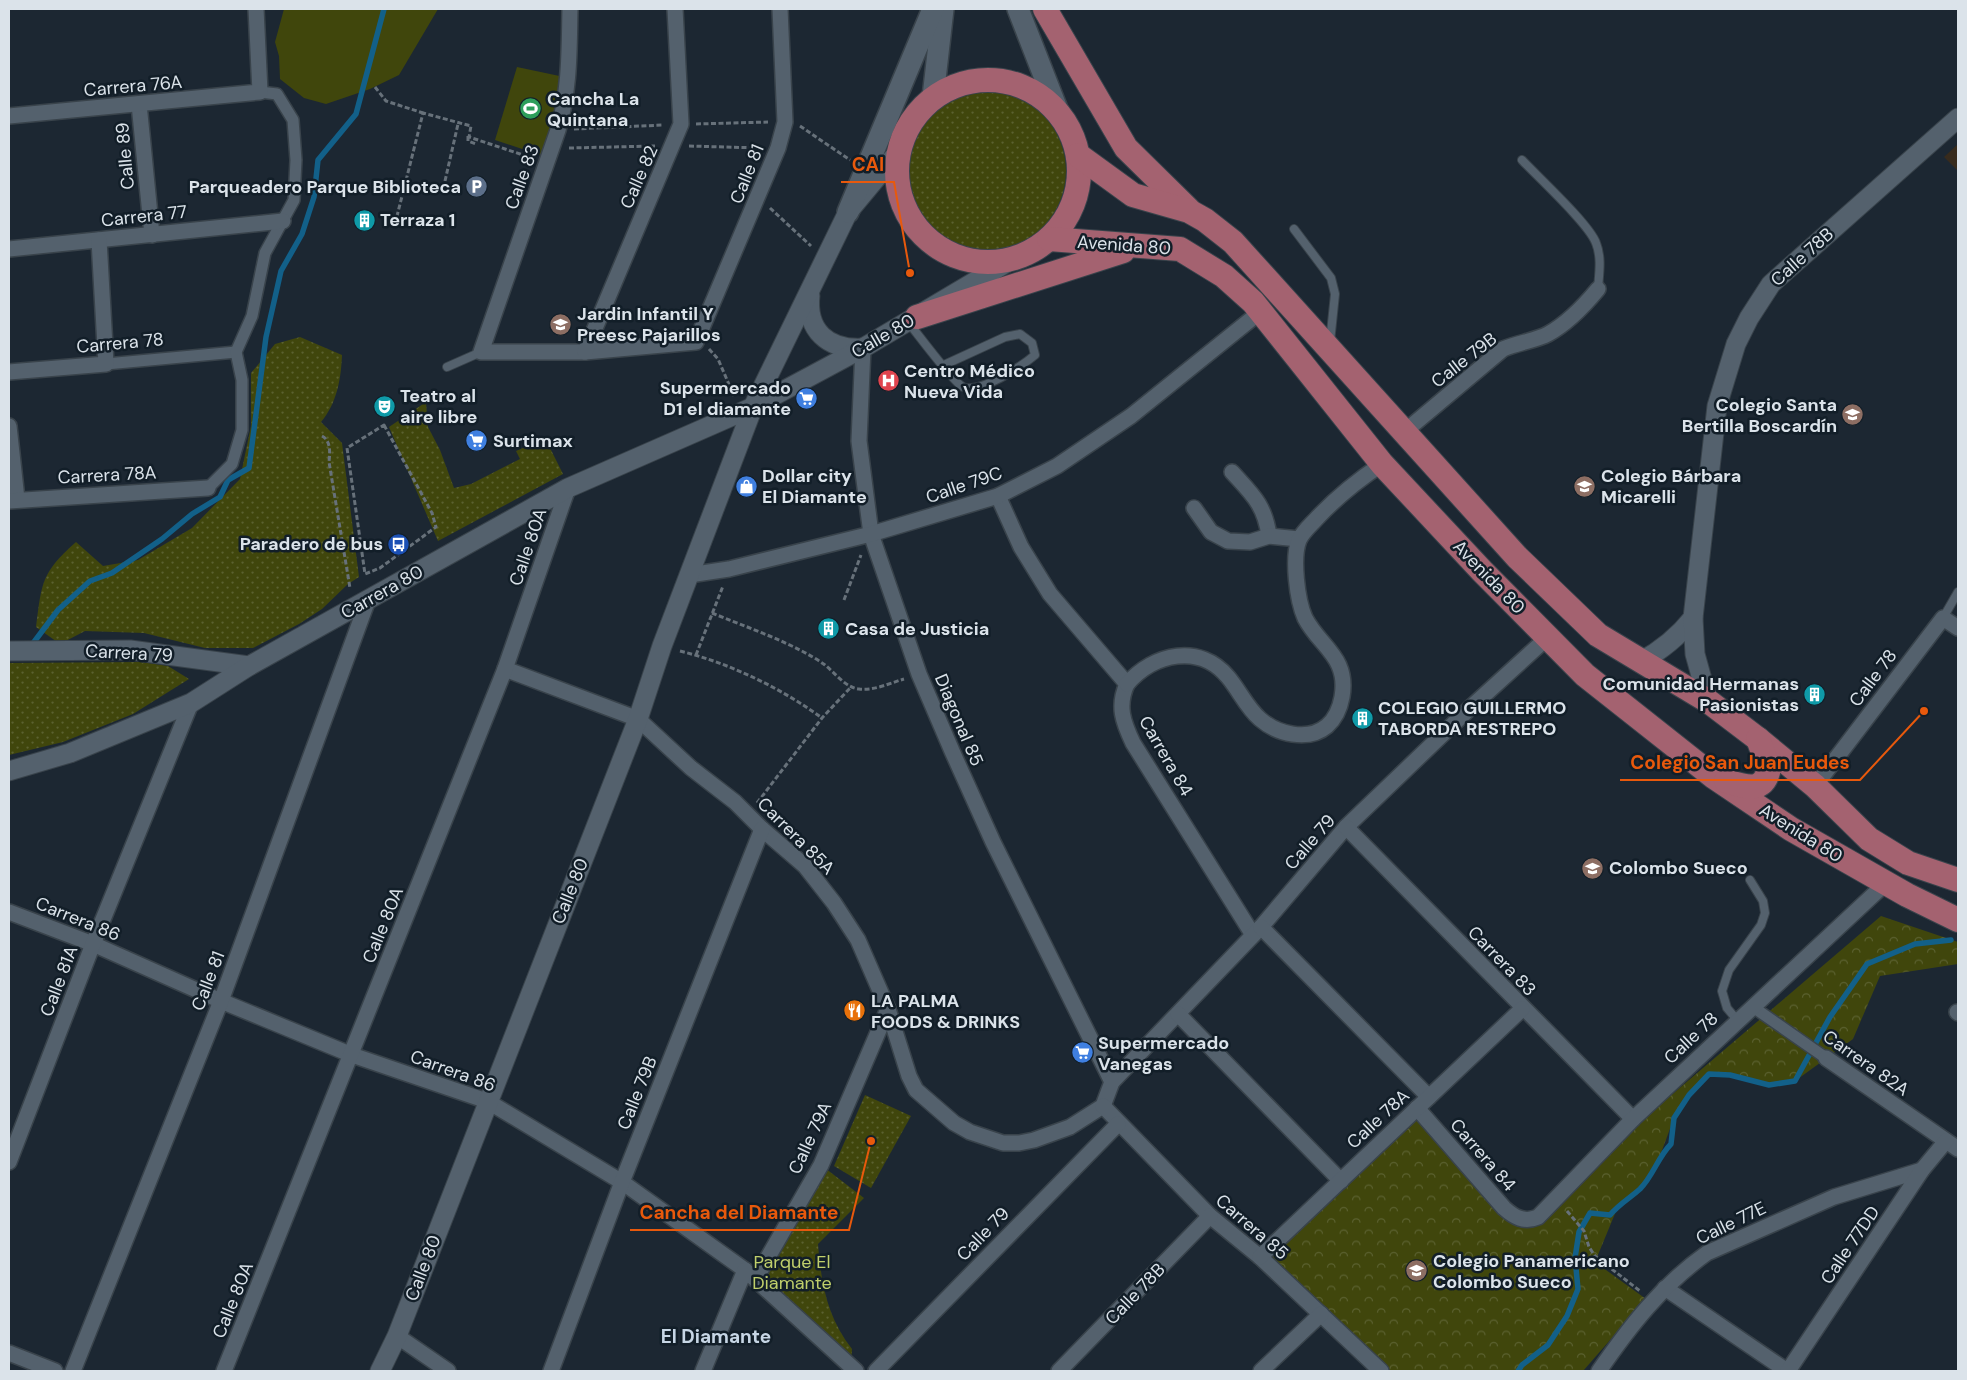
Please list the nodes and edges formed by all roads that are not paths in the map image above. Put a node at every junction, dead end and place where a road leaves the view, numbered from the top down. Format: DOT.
graph roads {
  1 [pos="256,9"];
  2 [pos="570,9"];
  3 [pos="675,9"];
  4 [pos="780,9"];
  5 [pos="933,9"];
  6 [pos="943,9"];
  7 [pos="1018,9"];
  8 [pos="1045,9"];
  9 [pos="260,92"];
  10 [pos="934,97"];
  11 [pos="139,104"];
  12 [pos="1059,114"];
  13 [pos="9,116"];
  14 [pos="1958,118"];
  15 [pos="898,152"];
  16 [pos="1078,155"];
  17 [pos="1522,160"];
  18 [pos="1189,211"];
  19 [pos="848,212"];
  20 [pos="283,221"];
  21 [pos="1294,229"];
  22 [pos="152,234"];
  23 [pos="1050,239"];
  24 [pos="99,240"];
  25 [pos="1139,246"];
  26 [pos="9,249"];
  27 [pos="1011,260"];
  28 [pos="812,286"];
  29 [pos="1598,289"];
  30 [pos="1260,312"];
  31 [pos="912,319"];
  32 [pos="863,348"];
  33 [pos="1329,348"];
  34 [pos="236,352"];
  35 [pos="480,352"];
  36 [pos="585,352"];
  37 [pos="106,364"];
  38 [pos="944,365"];
  39 [pos="447,367"];
  40 [pos="9,372"];
  41 [pos="746,410"];
  42 [pos="9,426"];
  43 [pos="1403,433"];
  44 [pos="1382,464"];
  45 [pos="1232,472"];
  46 [pos="208,488"];
  47 [pos="568,488"];
  48 [pos="998,496"];
  49 [pos="13,500"];
  50 [pos="1194,508"];
  51 [pos="871,534"];
  52 [pos="1269,536"];
  53 [pos="1299,539"];
  54 [pos="689,575"];
  55 [pos="1958,592"];
  56 [pos="361,604"];
  57 [pos="1693,618"];
  58 [pos="1943,618"];
  59 [pos="1958,628"];
  60 [pos="1548,637"];
  61 [pos="9,651"];
  62 [pos="1640,662"];
  63 [pos="249,666"];
  64 [pos="505,669"];
  65 [pos="1127,684"];
  66 [pos="1708,701"];
  67 [pos="191,703"];
  68 [pos="638,719"];
  69 [pos="1758,739"];
  70 [pos="9,771"];
  71 [pos="1714,777"];
  72 [pos="1814,786"];
  73 [pos="1346,827"];
  74 [pos="762,830"];
  75 [pos="1750,880"];
  76 [pos="1958,880"];
  77 [pos="1886,883"];
  78 [pos="9,912"];
  79 [pos="1958,920"];
  80 [pos="1257,931"];
  81 [pos="93,944"];
  82 [pos="221,1001"];
  83 [pos="1753,1007"];
  84 [pos="888,1009"];
  85 [pos="1522,1009"];
  86 [pos="1178,1014"];
  87 [pos="1738,1021"];
  88 [pos="352,1055"];
  89 [pos="1826,1058"];
  90 [pos="1112,1082"];
  91 [pos="1429,1097"];
  92 [pos="487,1101"];
  93 [pos="1103,1106"];
  94 [pos="1417,1108"];
  95 [pos="1632,1119"];
  96 [pos="1118,1124"];
  97 [pos="1952,1145"];
  98 [pos="9,1162"];
  99 [pos="1922,1170"];
  100 [pos="1341,1181"];
  101 [pos="622,1182"];
  102 [pos="1210,1216"];
  103 [pos="1524,1220"];
  104 [pos="1260,1257"];
  105 [pos="751,1274"];
  106 [pos="1665,1288"];
  107 [pos="1321,1314"];
  108 [pos="397,1336"];
  109 [pos="9,1353"];
  110 [pos="55,1371"];
  111 [pos="74,1371"];
  112 [pos="224,1371"];
  113 [pos="380,1371"];
  114 [pos="448,1371"];
  115 [pos="551,1371"];
  116 [pos="703,1371"];
  117 [pos="856,1371"];
  118 [pos="876,1371"];
  119 [pos="1059,1371"];
  120 [pos="1261,1371"];
  121 [pos="1381,1371"];
  122 [pos="1599,1371"];
  123 [pos="1787,1371"];
  1 -- 9 [label="street"];
  2 -- 35 [label="street, Calle 83"];
  3 -- 36 [label="street, Calle 82"];
  4 -- 36 [label="street, Calle 81"];
  5 -- 19 [label="main road"];
  6 -- 10 [label="main road"];
  7 -- 12 [label="main road"];
  8 -- 18 [label="main road"];
  9 -- 11 [label="street, Carrera 76A"];
  9 -- 20 [label="street"];
  10 -- 12 [label="main road"];
  10 -- 15 [label="main road"];
  11 -- 13 [label="street, Carrera 76A"];
  11 -- 22 [label="street, Calle 89"];
  12 -- 16 [label="main road"];
  14 -- 57 [label="street, Calle 78B"];
  15 -- 19 [label="street, Calle 80"];
  15 -- 27 [label="main road"];
  16 -- 18 [label="main road, Avenida 80"];
  16 -- 23 [label="main road"];
  17 -- 29 [label="lane"];
  18 -- 33 [label="main road, Avenida 80"];
  19 -- 28 [label="street, Calle 80"];
  20 -- 22 [label="street, Carrera 77"];
  20 -- 34 [label="street"];
  21 -- 33 [label="lane"];
  22 -- 24 [label="street, Carrera 77"];
  23 -- 25 [label="main road, Avenida 80"];
  23 -- 27 [label="main road"];
  24 -- 26 [label="street, Carrera 77"];
  24 -- 37 [label="street"];
  25 -- 30 [label="main road, Avenida 80"];
  25 -- 31 [label="main road"];
  27 -- 31 [label="street, Calle 80"];
  28 -- 32 [label="street"];
  28 -- 41 [label="street, Calle 80"];
  29 -- 43 [label="street, Calle 79B"];
  30 -- 44 [label="main road, Avenida 80"];
  30 -- 48 [label="street, Calle 79C"];
  31 -- 32 [label="street, Calle 80"];
  31 -- 38 [label="lane"];
  32 -- 41 [label="street, Calle 80"];
  32 -- 51 [label="street, Diagonal 85"];
  33 -- 43 [label="main road, Avenida 80"];
  34 -- 37 [label="street, Carrera 78"];
  34 -- 46 [label="street"];
  35 -- 36 [label="street"];
  35 -- 39 [label="lane"];
  37 -- 40 [label="street, Carrera 78"];
  38 -- 38 [label="lane"];
  41 -- 47 [label="street, Carrera 80"];
  41 -- 54 [label="street, Calle 80"];
  42 -- 49 [label="street"];
  43 -- 62 [label="main road, Avenida 80"];
  44 -- 53 [label="street"];
  44 -- 60 [label="main road, Avenida 80"];
  45 -- 52 [label="street"];
  46 -- 49 [label="street, Carrera 78A"];
  47 -- 56 [label="street, Carrera 80"];
  47 -- 64 [label="street, Calle 80A"];
  48 -- 51 [label="street, Calle 79C"];
  48 -- 65 [label="street"];
  50 -- 52 [label="street"];
  51 -- 54 [label="street, Calle 79C"];
  51 -- 90 [label="street, Diagonal 85"];
  52 -- 53 [label="street"];
  53 -- 65 [label="street"];
  54 -- 68 [label="street, Calle 80"];
  55 -- 58 [label="lane, Calle 78"];
  56 -- 63 [label="street, Carrera 80"];
  56 -- 82 [label="street, Calle 81"];
  57 -- 62 [label="street"];
  57 -- 66 [label="street, Calle 78B"];
  58 -- 59 [label="street"];
  58 -- 72 [label="street, Calle 78"];
  60 -- 71 [label="main road, Avenida 80"];
  60 -- 73 [label="street, Calle 79"];
  61 -- 63 [label="street, Carrera 79"];
  62 -- 66 [label="main road, Avenida 80"];
  63 -- 67 [label="street, Carrera 80"];
  64 -- 68 [label="street, Carrera 85A"];
  64 -- 88 [label="street, Calle 80A"];
  65 -- 80 [label="street, Carrera 84"];
  66 -- 69 [label="main road, Avenida 80"];
  67 -- 70 [label="street, Carrera 80"];
  67 -- 81 [label="street, Calle 81A"];
  68 -- 74 [label="street, Carrera 85A"];
  68 -- 92 [label="street, Calle 80"];
  69 -- 71 [label="main road"];
  69 -- 72 [label="main road, Avenida 80"];
  71 -- 77 [label="main road, Avenida 80"];
  72 -- 76 [label="main road, Avenida 80"];
  73 -- 80 [label="street, Calle 79"];
  73 -- 85 [label="street, Carrera 83"];
  74 -- 84 [label="street, Carrera 85A"];
  74 -- 101 [label="street, Calle 79B"];
  75 -- 87 [label="lane"];
  77 -- 79 [label="main road, Avenida 80"];
  77 -- 83 [label="street, Calle 78"];
  78 -- 81 [label="street, Carrera 86"];
  80 -- 86 [label="street, Calle 79"];
  80 -- 91 [label="street, Carrera 84"];
  81 -- 82 [label="street, Carrera 86"];
  81 -- 98 [label="street, Calle 81A"];
  82 -- 88 [label="street, Carrera 86"];
  82 -- 111 [label="street, Calle 81"];
  83 -- 87 [label="street, Calle 78"];
  83 -- 89 [label="street, Carrera 82A"];
  84 -- 93 [label="street, Carrera 85A"];
  84 -- 105 [label="street, Calle 79A"];
  85 -- 91 [label="street, Calle 78A"];
  85 -- 95 [label="street, Carrera 83"];
  86 -- 90 [label="street, Calle 79"];
  86 -- 100 [label="street"];
  87 -- 95 [label="street, Calle 78"];
  88 -- 92 [label="street, Carrera 86"];
  88 -- 112 [label="street, Calle 80A"];
  89 -- 97 [label="street, Carrera 82A"];
  90 -- 93 [label="street"];
  91 -- 94 [label="street, Calle 78A"];
  92 -- 101 [label="street, Carrera 86"];
  92 -- 108 [label="street, Calle 80"];
  93 -- 96 [label="street, Carrera 85"];
  94 -- 100 [label="street, Calle 78A"];
  94 -- 103 [label="street, Carrera 84"];
  95 -- 103 [label="street, Calle 78"];
  96 -- 102 [label="street, Carrera 85"];
  96 -- 118 [label="street, Calle 79"];
  97 -- 99 [label="street, Calle 77DD"];
  99 -- 106 [label="street, Calle 77E"];
  99 -- 123 [label="street, Calle 77DD"];
  100 -- 104 [label="street, Calle 78A"];
  101 -- 105 [label="street, Carrera 86"];
  101 -- 115 [label="street, Calle 79B"];
  102 -- 104 [label="street, Carrera 85"];
  102 -- 119 [label="street, Calle 78B"];
  104 -- 107 [label="street, Carrera 85"];
  105 -- 116 [label="street, Calle 79A"];
  105 -- 117 [label="street, Carrera 86"];
  106 -- 122 [label="street, Calle 77E"];
  106 -- 123 [label="street"];
  107 -- 120 [label="street"];
  107 -- 121 [label="street, Carrera 85"];
  108 -- 113 [label="street, Calle 80"];
  108 -- 114 [label="street"];
  109 -- 110 [label="street"];
}
